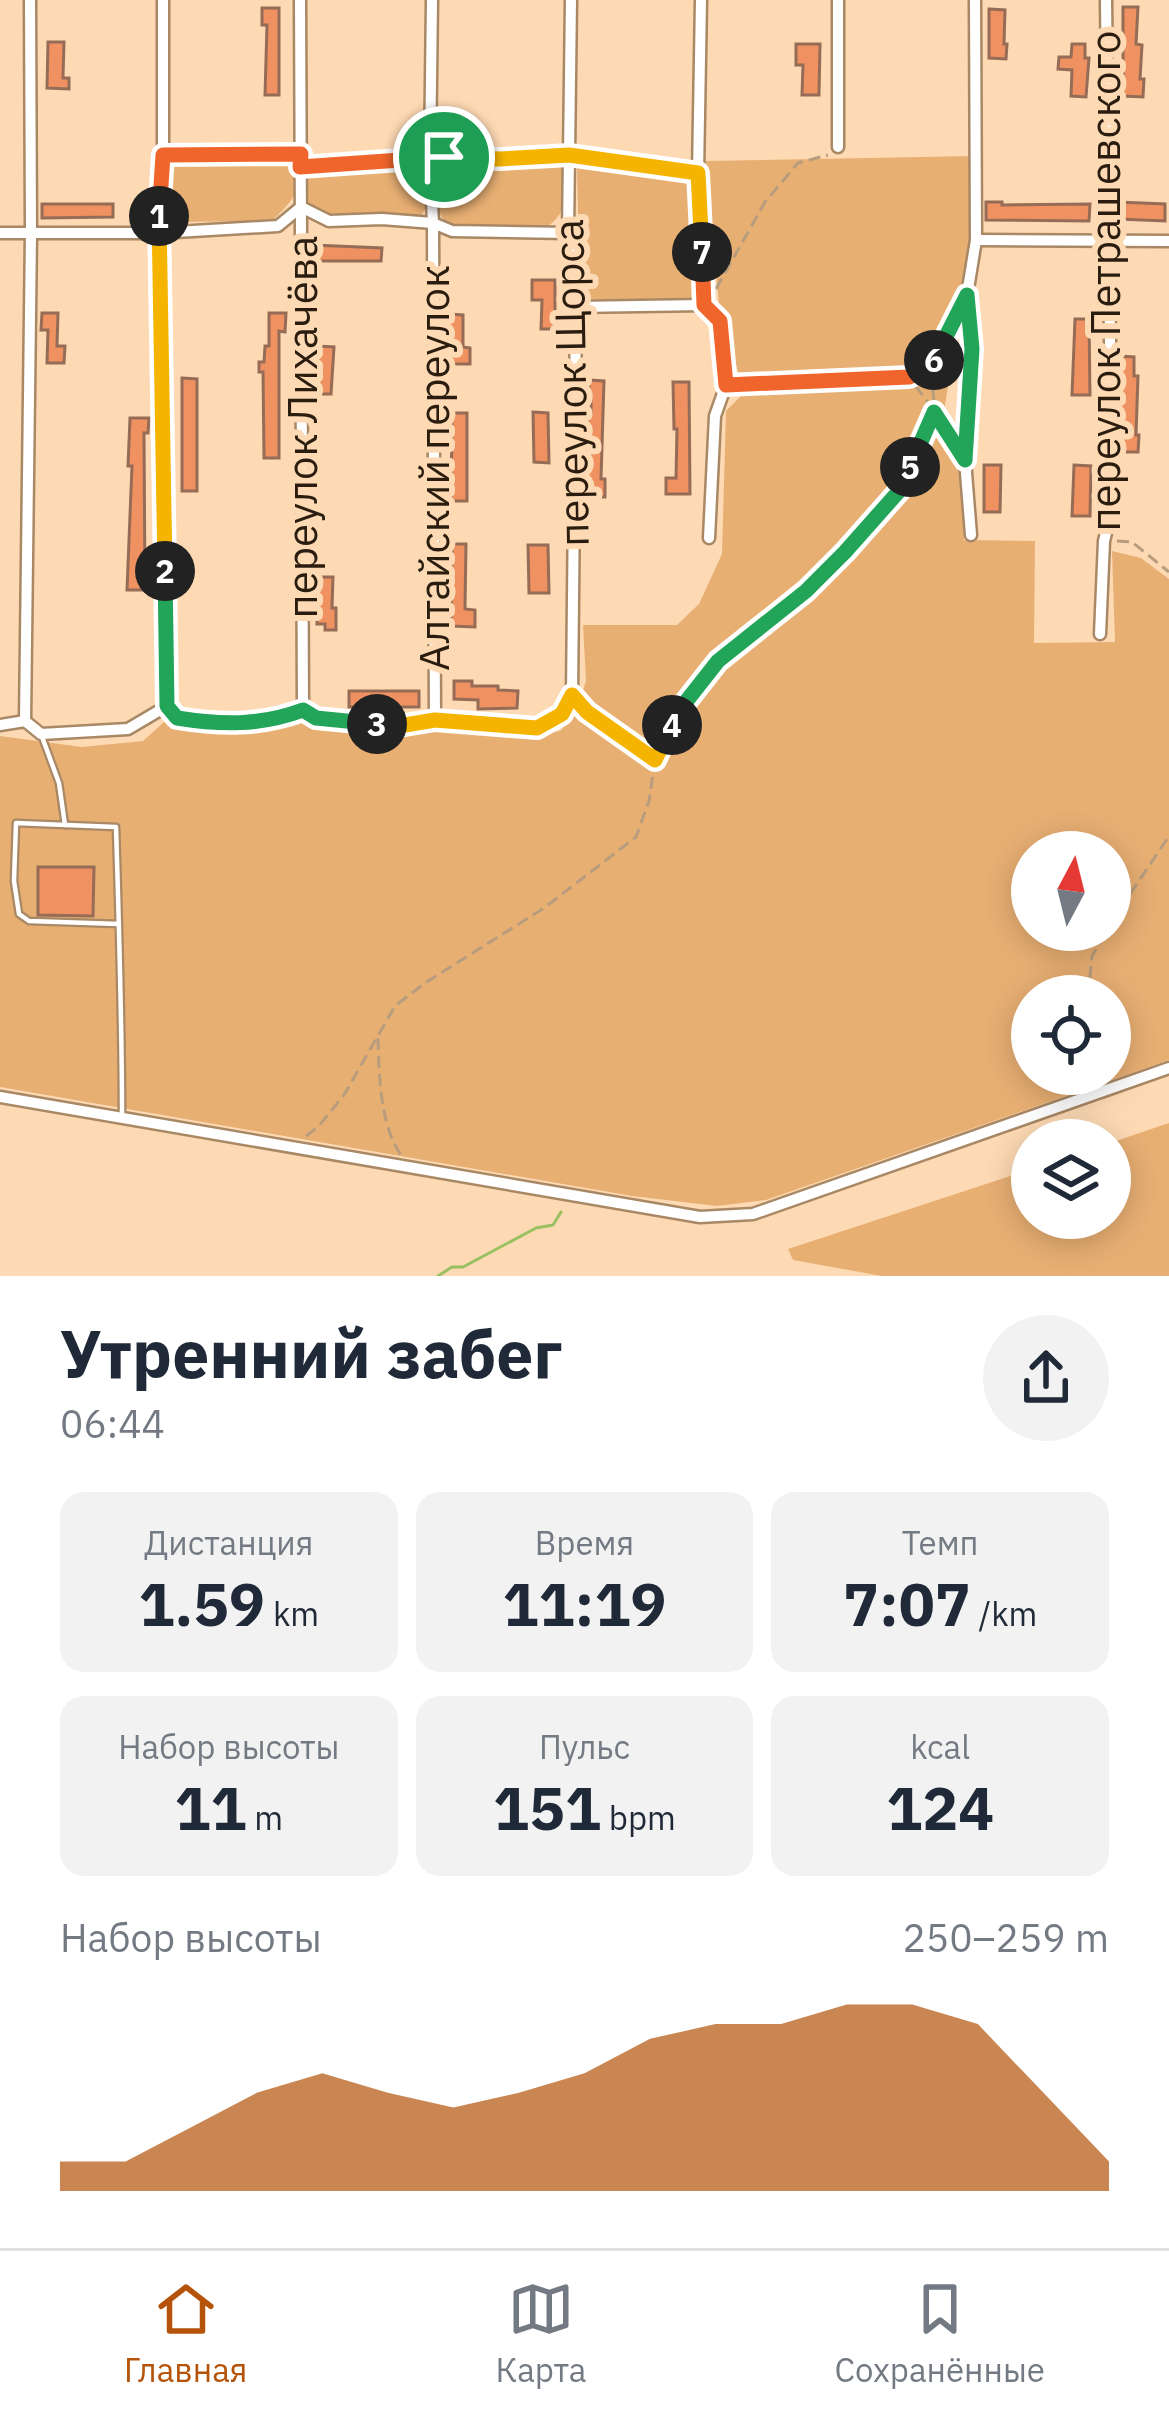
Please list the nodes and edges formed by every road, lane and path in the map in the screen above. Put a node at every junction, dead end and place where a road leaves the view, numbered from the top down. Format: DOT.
graph roads {
  1 [pos="29,0"];
  2 [pos="163,0"];
  3 [pos="301,0"];
  4 [pos="432,0"];
  5 [pos="571,0"];
  6 [pos="700,0"];
  7 [pos="838,0"];
  8 [pos="975,0"];
  9 [pos="1106,0"];
  10 [pos="838,147"];
  11 [pos="163,155"];
  12 [pos="569,155"];
  13 [pos="430,159"];
  14 [pos="300,160"];
  15 [pos="698,173"];
  16 [pos="301,208"];
  17 [pos="433,223"];
  18 [pos="0,233"];
  19 [pos="31,233"];
  20 [pos="160,233"];
  21 [pos="568,233"];
  22 [pos="976,240"];
  23 [pos="1169,241"];
  24 [pos="1108,243"];
  25 [pos="967,295"];
  26 [pos="704,305"];
  27 [pos="576,307"];
  28 [pos="931,368"];
  29 [pos="909,377"];
  30 [pos="726,385"];
  31 [pos="934,412"];
  32 [pos="965,460"];
  33 [pos="971,535"];
  34 [pos="709,538"];
  35 [pos="1104,541"];
  36 [pos="1169,572"];
  37 [pos="1100,634"];
  38 [pos="572,695"];
  39 [pos="167,706"];
  40 [pos="303,710"];
  41 [pos="435,720"];
  42 [pos="25,721"];
  43 [pos="0,725"];
  44 [pos="41,734"];
  45 [pos="655,760"];
  46 [pos="65,825"];
  47 [pos="1169,836"];
  48 [pos="1131,893"];
  49 [pos="119,924"];
  50 [pos="378,1036"];
  51 [pos="1169,1068"];
  52 [pos="0,1097"];
  53 [pos="122,1118"];
  54 [pos="292,1147"];
  55 [pos="411,1167"];
  1 -- 19 [label="street"];
  2 -- 11 [label="street"];
  3 -- 14 [label="street, переулок Лихачёва"];
  4 -- 13 [label="street, Алтайский переулок"];
  5 -- 12 [label="street, переулок Щорса"];
  6 -- 15 [label="street"];
  7 -- 10 [label="street"];
  8 -- 22 [label="street"];
  9 -- 24 [label="street, переулок Петрашевского"];
  10 -- 26 [label="path"];
  11 -- 14 [label="street"];
  11 -- 20 [label="street"];
  12 -- 13 [label="street"];
  12 -- 15 [label="street"];
  12 -- 21 [label="street, переулок Щорса"];
  13 -- 14 [label="street"];
  13 -- 17 [label="street, Алтайский переулок"];
  14 -- 16 [label="street, переулок Лихачёва"];
  15 -- 26 [label="street"];
  16 -- 17 [label="street"];
  16 -- 20 [label="street"];
  16 -- 40 [label="street, переулок Лихачёва"];
  17 -- 21 [label="street"];
  17 -- 41 [label="street, Алтайский переулок"];
  18 -- 19 [label="street"];
  19 -- 20 [label="street"];
  19 -- 42 [label="street"];
  20 -- 39 [label="street"];
  21 -- 27 [label="street, переулок Щорса"];
  22 -- 24 [label="street"];
  22 -- 25 [label="street"];
  23 -- 24 [label="street"];
  24 -- 35 [label="street, переулок Петрашевского"];
  25 -- 28 [label="path"];
  25 -- 32 [label="street"];
  26 -- 27 [label="street"];
  26 -- 30 [label="street"];
  27 -- 38 [label="street, переулок Щорса"];
  28 -- 29 [label="path"];
  28 -- 31 [label="path"];
  29 -- 30 [label="path"];
  29 -- 31 [label="path"];
  30 -- 34 [label="street"];
  31 -- 32 [label="path"];
  31 -- 45 [label="path"];
  32 -- 33 [label="street"];
  35 -- 36 [label="path"];
  35 -- 37 [label="street, переулок Петрашевского"];
  38 -- 41 [label="street"];
  38 -- 45 [label="path"];
  39 -- 40 [label="street"];
  39 -- 44 [label="street"];
  40 -- 41 [label="street"];
  42 -- 43 [label="street"];
  42 -- 44 [label="street"];
  44 -- 46 [label="lane"];
  45 -- 50 [label="path"];
  46 -- 49 [label="lane"];
  46 -- 49 [label="lane"];
  47 -- 48 [label="path"];
  49 -- 53 [label="lane"];
  50 -- 54 [label="path"];
  50 -- 55 [label="path"];
  51 -- 55 [label="street"];
  52 -- 53 [label="street"];
  53 -- 54 [label="street"];
  54 -- 55 [label="street"];
}
